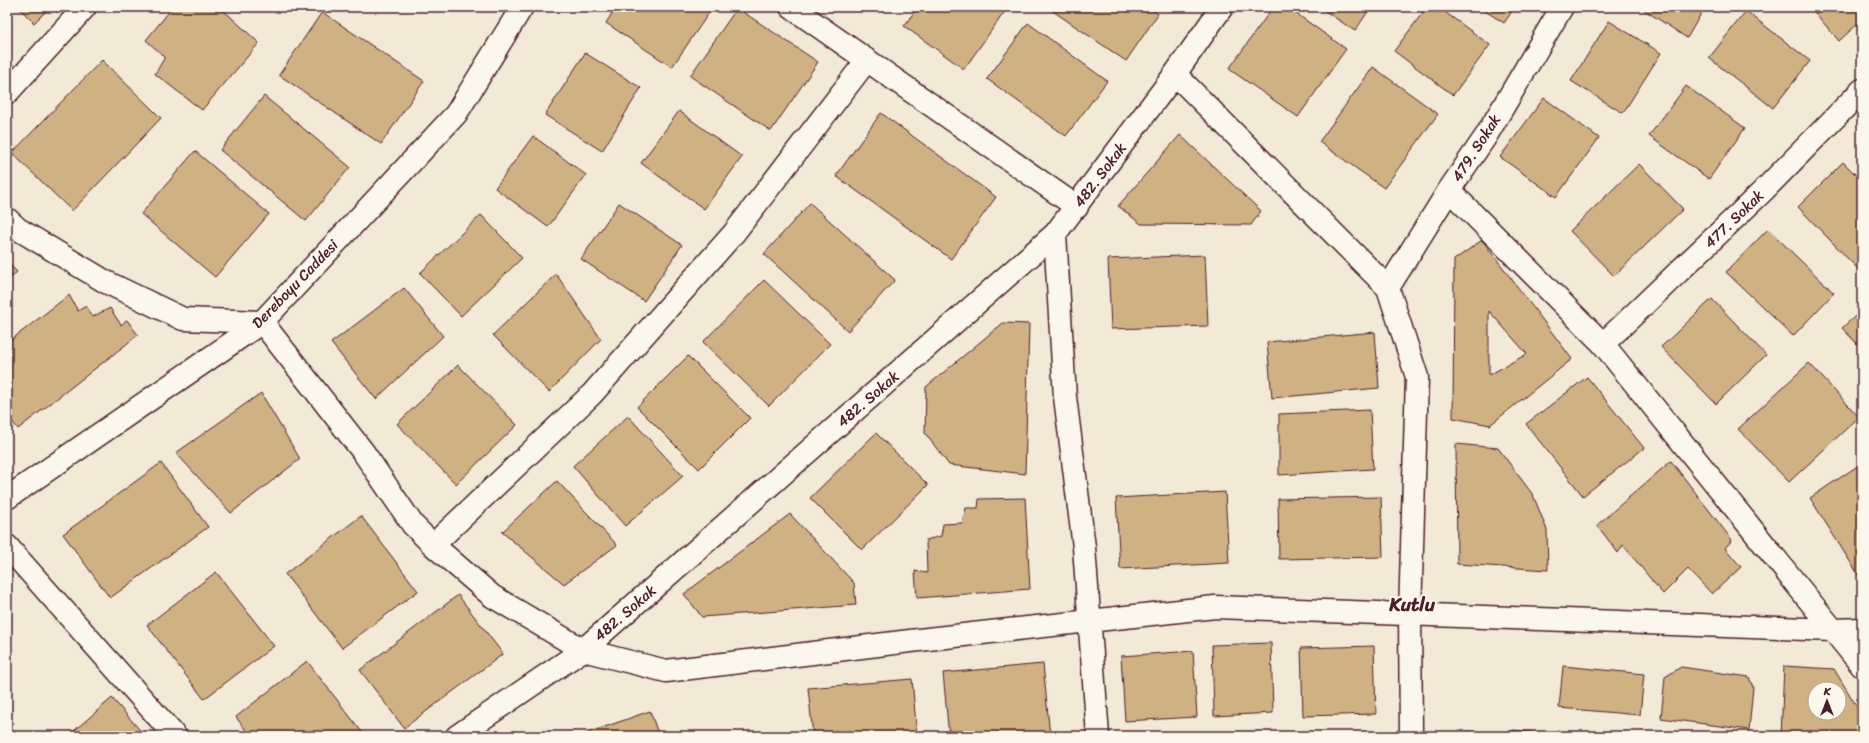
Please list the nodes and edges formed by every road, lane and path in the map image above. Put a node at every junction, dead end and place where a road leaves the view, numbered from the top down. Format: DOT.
graph roads {
  1 [pos="85,7"];
  2 [pos="522,7"];
  3 [pos="791,7"];
  4 [pos="1222,7"];
  5 [pos="1562,7"];
  6 [pos="867,60"];
  7 [pos="1175,74"];
  8 [pos="7,93"];
  9 [pos="1858,102"];
  10 [pos="1448,190"];
  11 [pos="1077,207"];
  12 [pos="7,219"];
  13 [pos="1055,234"];
  14 [pos="1388,288"];
  15 [pos="262,322"];
  16 [pos="1603,344"];
  17 [pos="7,498"];
  18 [pos="433,545"];
  19 [pos="7,546"];
  20 [pos="1410,614"];
  21 [pos="1089,622"];
  22 [pos="1862,629"];
  23 [pos="1833,630"];
  24 [pos="583,650"];
  25 [pos="1862,666"];
  26 [pos="175,736"];
  27 [pos="457,736"];
  28 [pos="1098,736"];
  29 [pos="1411,736"];
  1 -- 8 [label="street"];
  2 -- 15 [label="street, Dereboyu Caddesi"];
  3 -- 6 [label="street"];
  4 -- 7 [label="street, 482. Sokak"];
  5 -- 10 [label="street, 479. Sokak"];
  6 -- 11 [label="street"];
  6 -- 18 [label="street"];
  7 -- 11 [label="street, 482. Sokak"];
  7 -- 14 [label="street"];
  9 -- 16 [label="street, 477. Sokak"];
  10 -- 14 [label="street, 479. Sokak"];
  10 -- 16 [label="street"];
  11 -- 13 [label="street, 482. Sokak"];
  12 -- 15 [label="street"];
  13 -- 21 [label="street"];
  13 -- 24 [label="street, 482. Sokak"];
  14 -- 20 [label="street"];
  15 -- 17 [label="street, Dereboyu Caddesi"];
  15 -- 18 [label="street"];
  16 -- 23 [label="street"];
  18 -- 24 [label="street"];
  19 -- 26 [label="street"];
  20 -- 21 [label="street"];
  20 -- 23 [label="street"];
  20 -- 29 [label="street"];
  21 -- 24 [label="street"];
  21 -- 28 [label="street"];
  22 -- 23 [label="street"];
  23 -- 25 [label="street"];
  24 -- 27 [label="street, 482. Sokak"];
}
